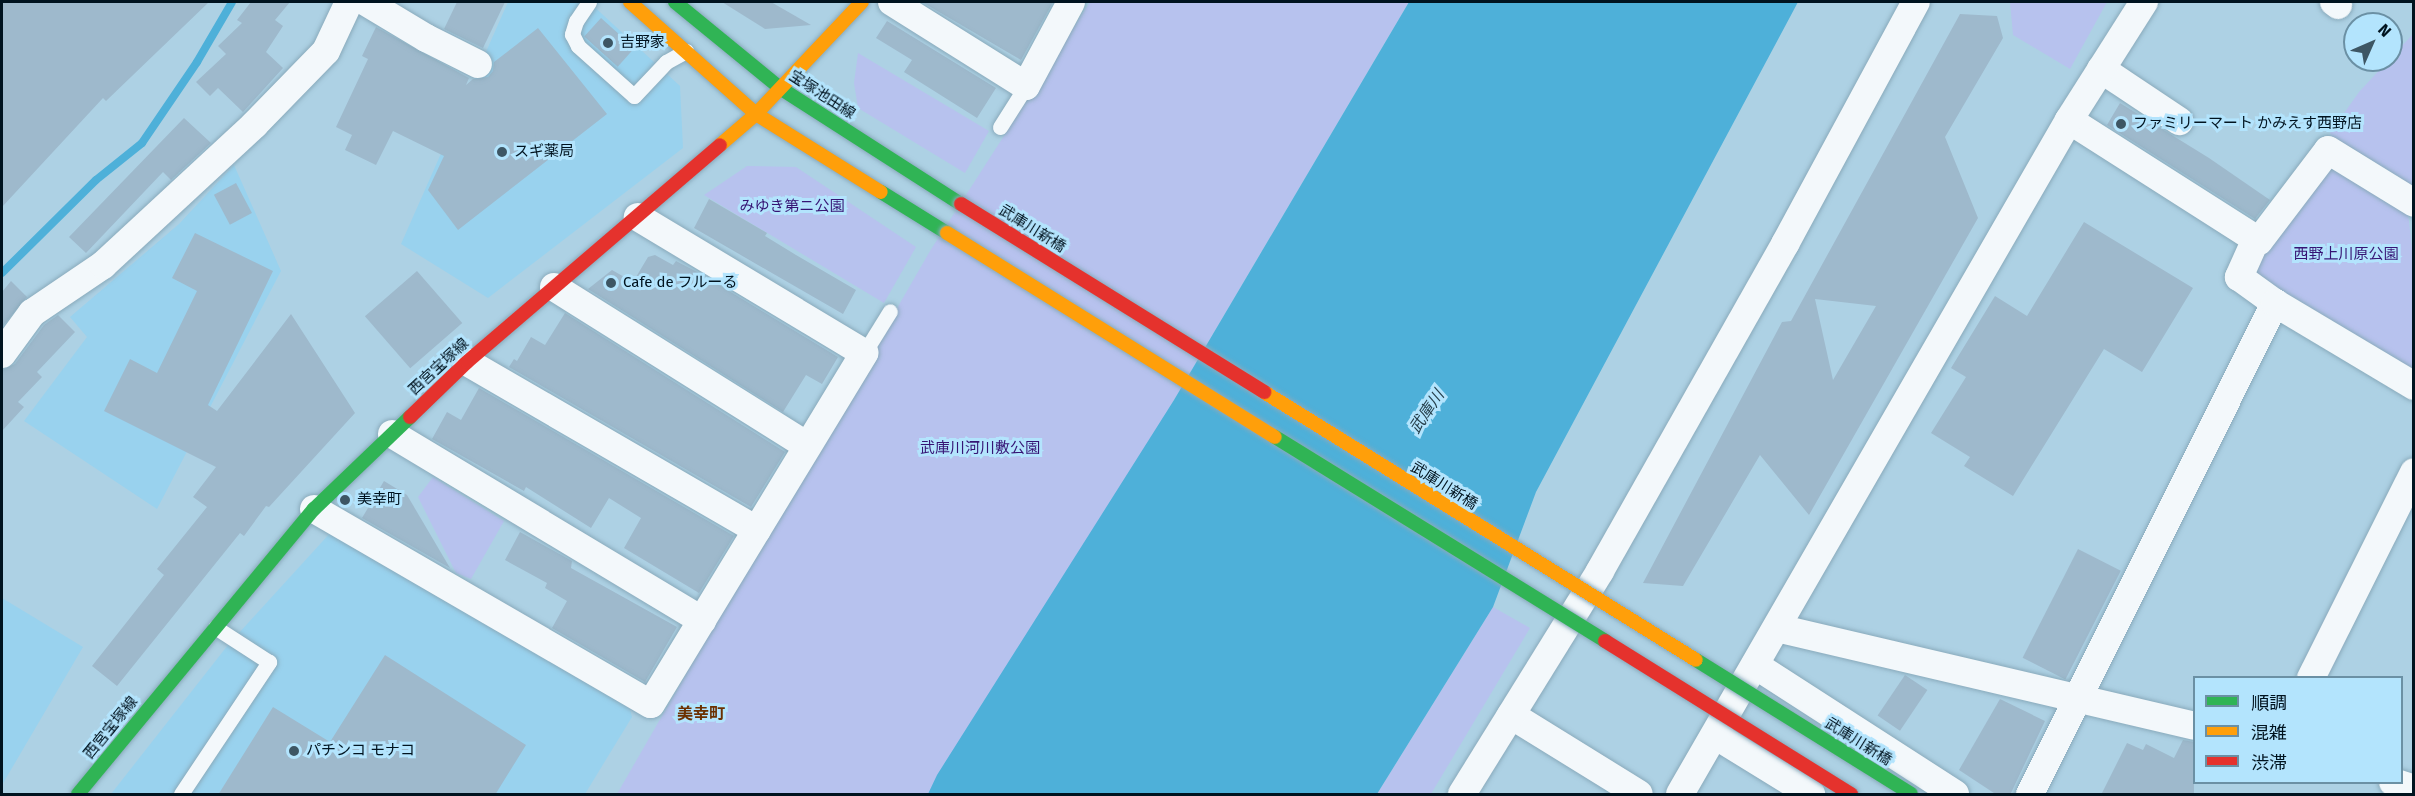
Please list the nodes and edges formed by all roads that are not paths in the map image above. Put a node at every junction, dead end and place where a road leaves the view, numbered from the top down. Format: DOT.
graph roads {
  1 [pos="349,2"];
  2 [pos="366,2"];
  3 [pos="589,2"];
  4 [pos="630,2"];
  5 [pos="675,2"];
  6 [pos="862,2"];
  7 [pos="892,2"];
  8 [pos="1071,2"];
  9 [pos="1916,2"];
  10 [pos="2144,2"];
  11 [pos="686,51"];
  12 [pos="478,64"];
  13 [pos="2101,69"];
  14 [pos="1026,86"];
  15 [pos="780,88"];
  16 [pos="756,114"];
  17 [pos="2069,120"];
  18 [pos="2179,121"];
  19 [pos="1000,126"];
  20 [pos="2414,203"];
  21 [pos="961,204"];
  22 [pos="638,217"];
  23 [pos="2256,239"];
  24 [pos="554,287"];
  25 [pos="2275,303"];
  26 [pos="890,311"];
  27 [pos="864,353"];
  28 [pos="2,354"];
  29 [pos="467,362"];
  30 [pos="2414,386"];
  31 [pos="392,434"];
  32 [pos="807,446"];
  33 [pos="2414,472"];
  34 [pos="314,509"];
  35 [pos="757,530"];
  36 [pos="702,620"];
  37 [pos="215,627"];
  38 [pos="1777,628"];
  39 [pos="1755,665"];
  40 [pos="2312,676"];
  41 [pos="2078,698"];
  42 [pos="1511,715"];
  43 [pos="2193,726"];
  44 [pos="1715,735"];
  45 [pos="78,795"];
  46 [pos="182,795"];
  47 [pos="1462,795"];
  48 [pos="1640,795"];
  49 [pos="1680,795"];
  50 [pos="1811,795"];
  51 [pos="1851,795"];
  52 [pos="1911,795"];
  53 [pos="1955,795"];
  54 [pos="2030,795"];
  1 -- 28 [label="street"];
  2 -- 12 [label="street"];
  3 -- 11 [label="lane"];
  4 -- 11 [label="street"];
  5 -- 15 [label="street, 宝塚池田線"];
  6 -- 15 [label="street, 西宮宝塚線"];
  7 -- 14 [label="street"];
  8 -- 14 [label="street"];
  9 -- 42 [label="street"];
  10 -- 13 [label="street"];
  11 -- 16 [label="street"];
  13 -- 17 [label="street"];
  13 -- 18 [label="street"];
  14 -- 19 [label="lane"];
  15 -- 16 [label="street, 西宮宝塚線"];
  15 -- 21 [label="street, 宝塚池田線"];
  16 -- 22 [label="street, 西宮宝塚線"];
  16 -- 51 [label="street, bridge"];
  17 -- 23 [label="street"];
  17 -- 38 [label="street"];
  20 -- 23 [label="street"];
  21 -- 52 [label="street, 武庫川新橋, bridge"];
  22 -- 24 [label="street, 西宮宝塚線"];
  22 -- 27 [label="street"];
  23 -- 25 [label="street"];
  24 -- 29 [label="street, 西宮宝塚線"];
  24 -- 32 [label="street"];
  25 -- 30 [label="street"];
  25 -- 41 [label="street"];
  26 -- 27 [label="lane"];
  27 -- 32 [label="street"];
  29 -- 31 [label="street, 西宮宝塚線"];
  29 -- 35 [label="street"];
  31 -- 34 [label="street, 西宮宝塚線"];
  31 -- 36 [label="street"];
  32 -- 35 [label="street"];
  33 -- 40 [label="street"];
  34 -- 36 [label="street"];
  34 -- 37 [label="street, 西宮宝塚線"];
  35 -- 36 [label="street"];
  37 -- 45 [label="street, 西宮宝塚線"];
  37 -- 46 [label="lane"];
  38 -- 39 [label="street"];
  38 -- 41 [label="street"];
  39 -- 44 [label="street"];
  39 -- 53 [label="street"];
  41 -- 43 [label="street"];
  41 -- 54 [label="street"];
  42 -- 47 [label="street"];
  42 -- 48 [label="street"];
  44 -- 49 [label="street"];
  44 -- 50 [label="street"];
}
